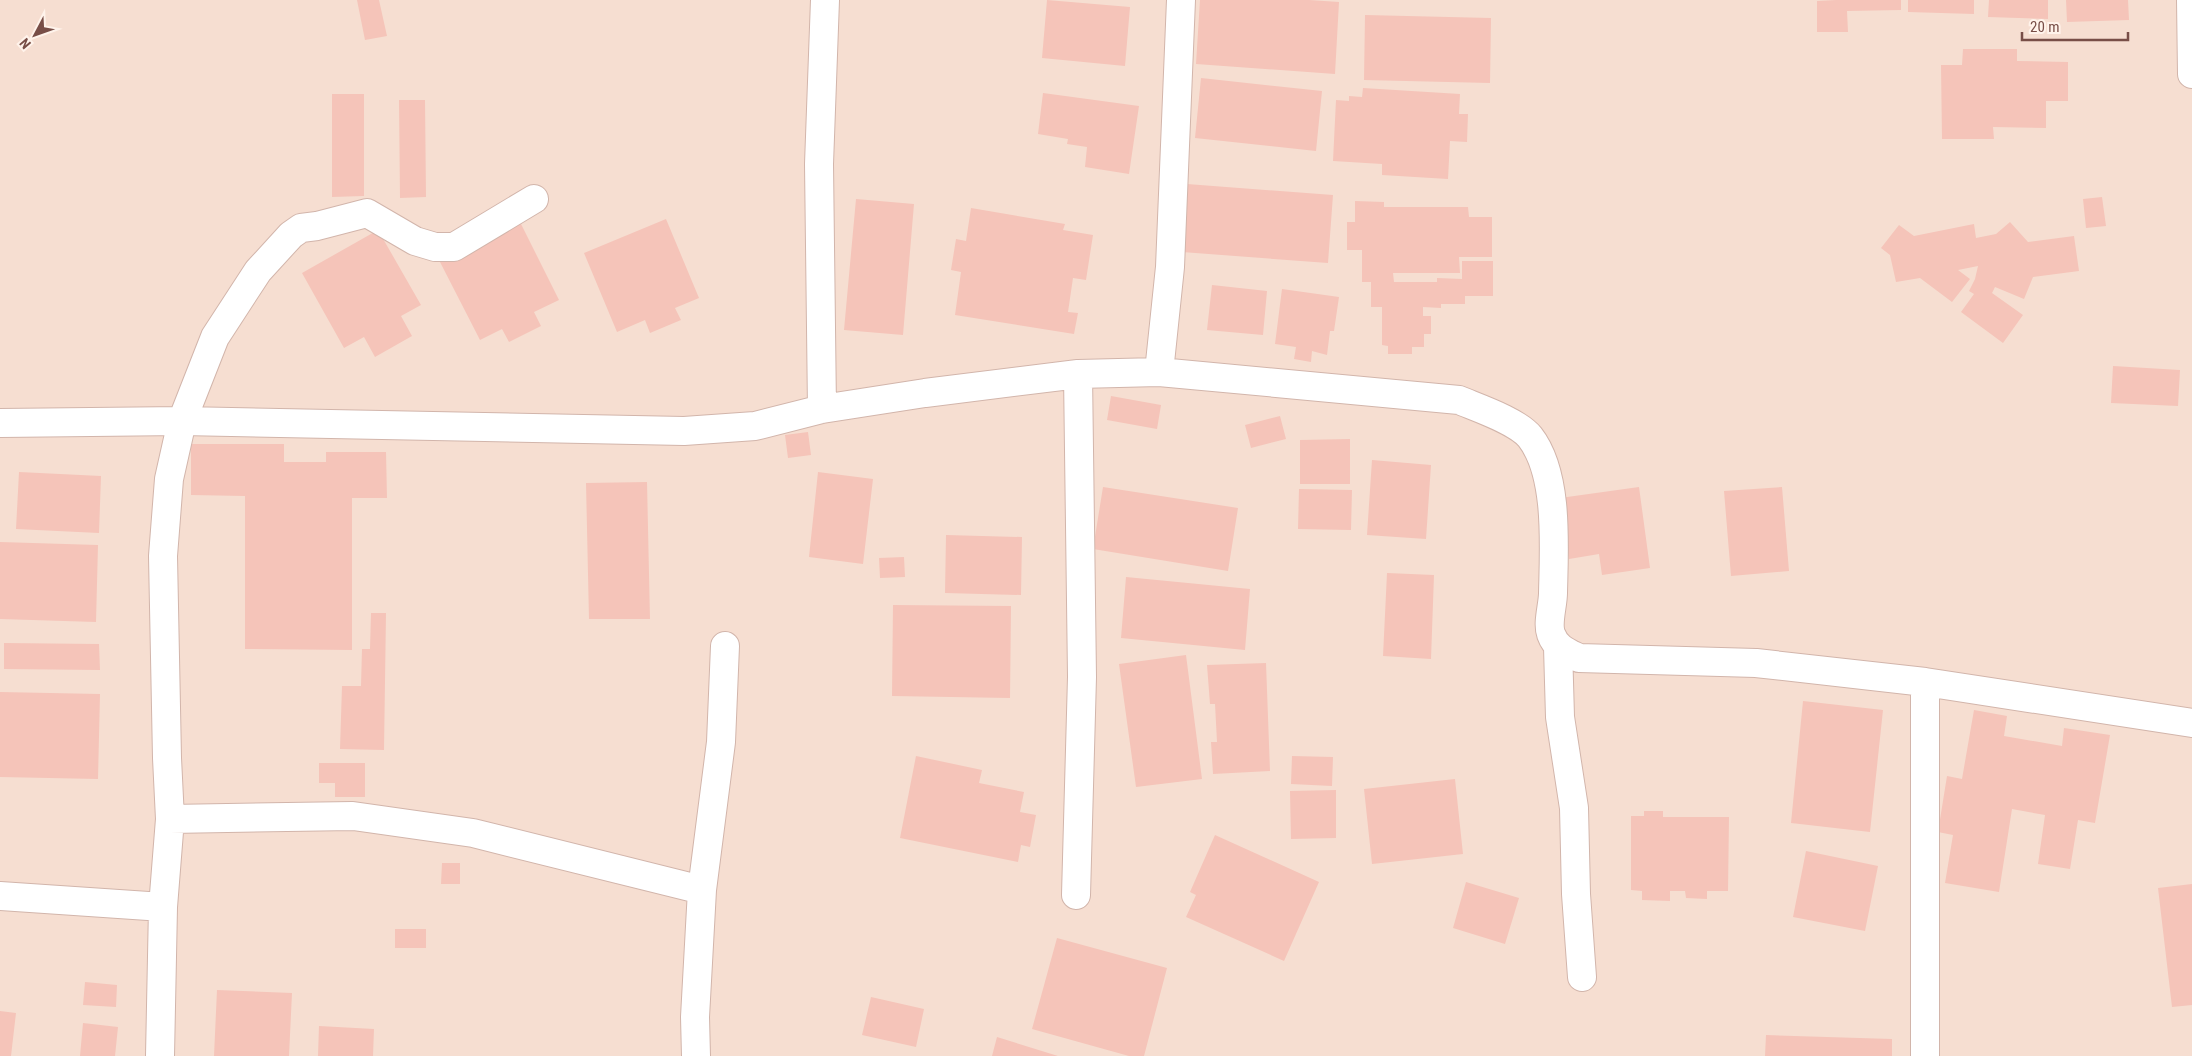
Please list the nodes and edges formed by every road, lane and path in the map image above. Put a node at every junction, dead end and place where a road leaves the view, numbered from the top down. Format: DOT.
graph roads {
  1 [pos="825,0"];
  2 [pos="1181,0"];
  3 [pos="2191,0"];
  4 [pos="2192,74"];
  5 [pos="534,199"];
  6 [pos="1159,372"];
  7 [pos="1078,374"];
  8 [pos="822,409"];
  9 [pos="182,421"];
  10 [pos="0,423"];
  11 [pos="726,646"];
  12 [pos="1558,647"];
  13 [pos="1925,682"];
  14 [pos="2192,723"];
  15 [pos="170,819"];
  16 [pos="702,890"];
  17 [pos="1076,895"];
  18 [pos="0,896"];
  19 [pos="163,906"];
  20 [pos="1582,976"];
  21 [pos="160,1056"];
  22 [pos="696,1056"];
  23 [pos="1925,1056"];
  1 -- 8 [label="street"];
  2 -- 6 [label="street"];
  3 -- 4 [label="street"];
  5 -- 9 [label="street"];
  6 -- 7 [label="street"];
  6 -- 12 [label="street"];
  7 -- 8 [label="street"];
  7 -- 17 [label="street"];
  8 -- 9 [label="street"];
  9 -- 10 [label="street"];
  9 -- 15 [label="street"];
  11 -- 16 [label="street"];
  12 -- 13 [label="street"];
  12 -- 20 [label="street"];
  13 -- 14 [label="street"];
  13 -- 23 [label="street"];
  15 -- 16 [label="street"];
  15 -- 19 [label="street"];
  16 -- 22 [label="street"];
  18 -- 19 [label="street"];
  19 -- 21 [label="street"];
}
